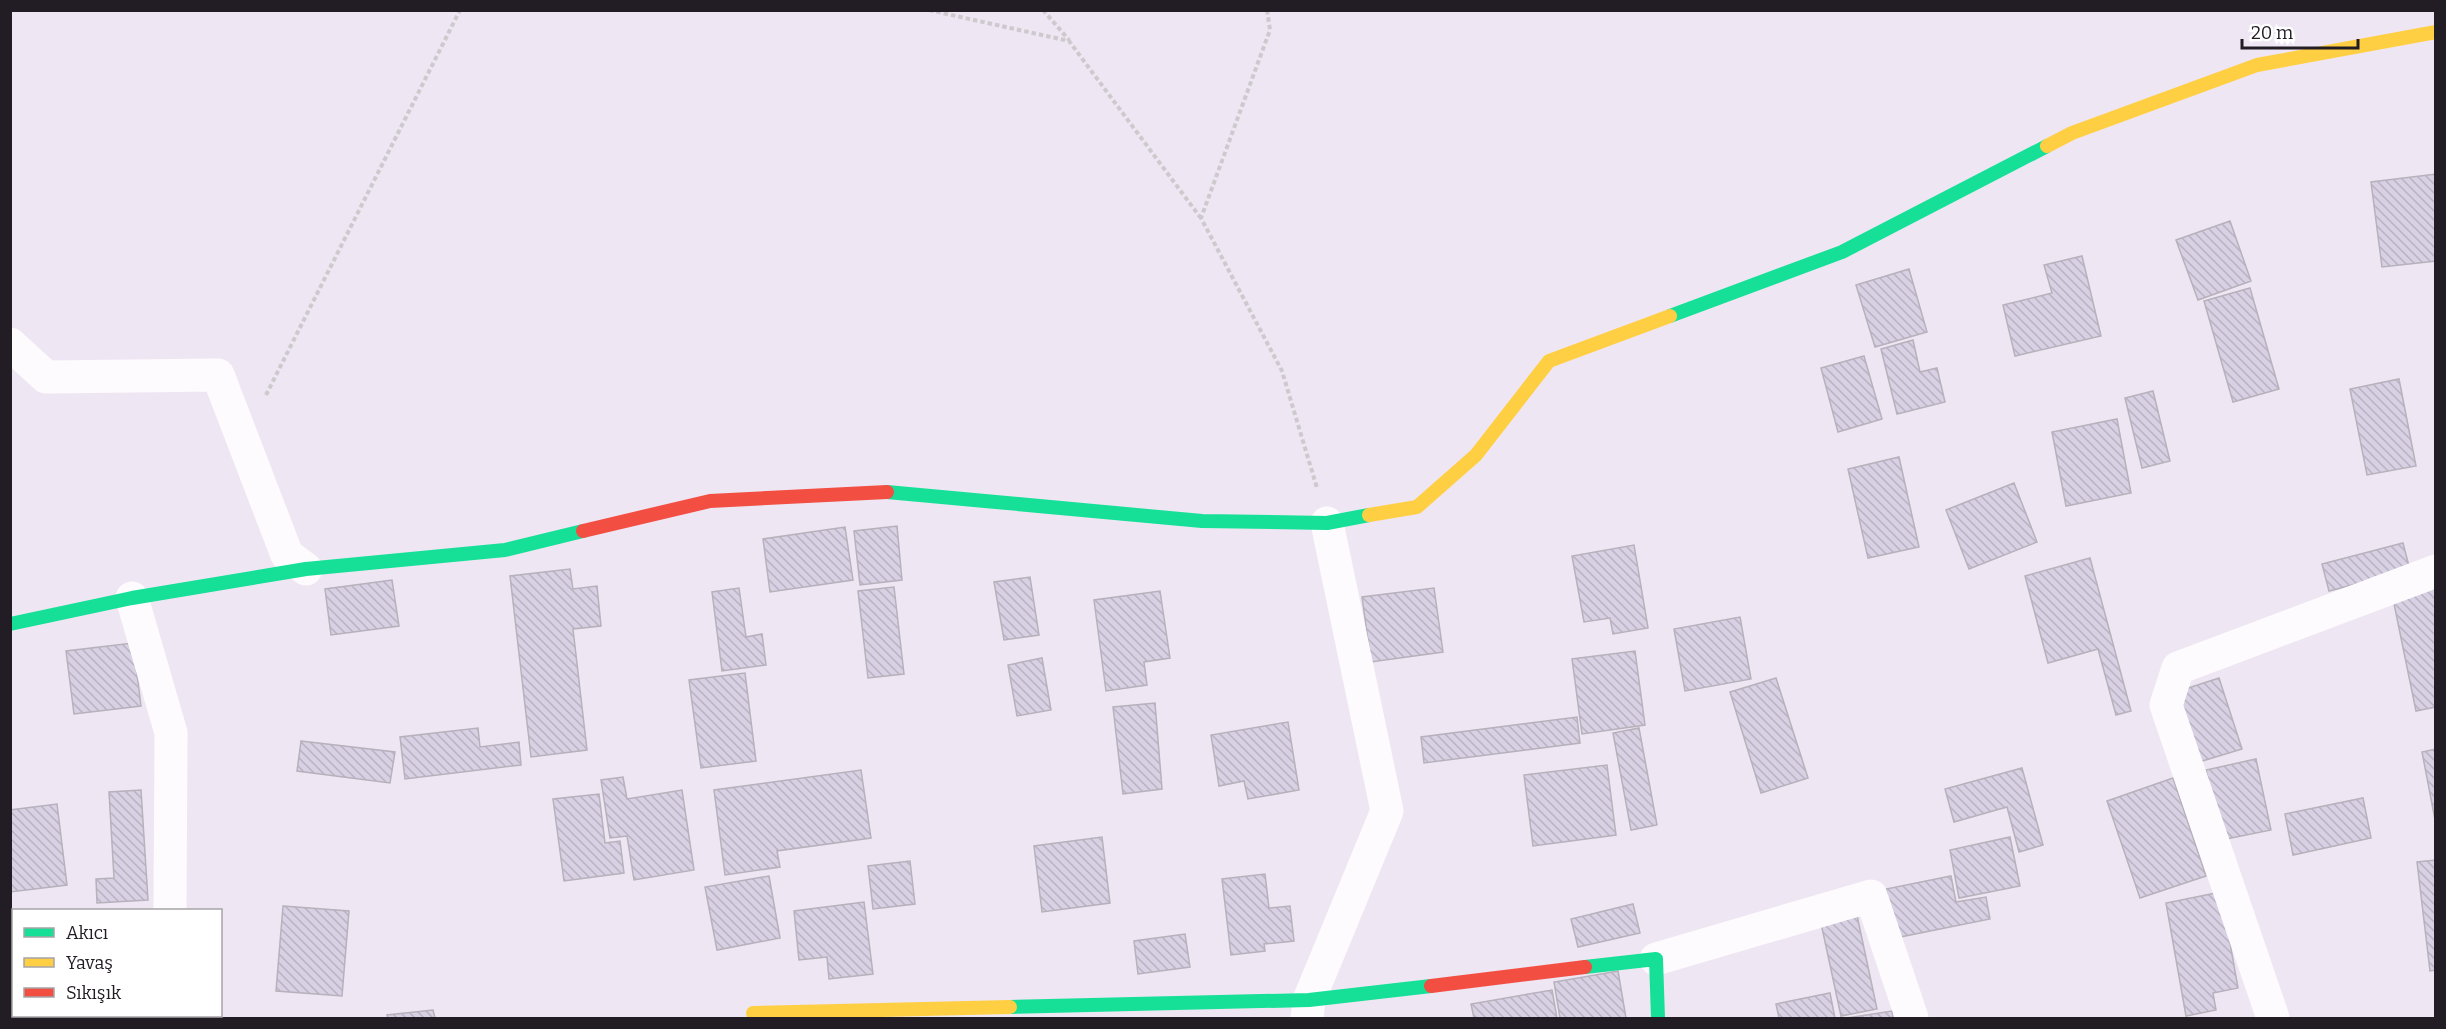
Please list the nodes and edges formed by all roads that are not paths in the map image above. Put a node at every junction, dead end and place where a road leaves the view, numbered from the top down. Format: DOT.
graph roads {
  1 [pos="2436,32"];
  2 [pos="10,344"];
  3 [pos="1327,524"];
  4 [pos="306,569"];
  5 [pos="2436,571"];
  6 [pos="132,598"];
  7 [pos="10,624"];
  8 [pos="170,909"];
  9 [pos="1656,959"];
  10 [pos="1308,1009"];
  11 [pos="753,1013"];
  12 [pos="1658,1018"];
  13 [pos="1912,1018"];
  14 [pos="2273,1018"];
  1 -- 3 [label="street"];
  2 -- 4 [label="street"];
  3 -- 4 [label="street"];
  3 -- 10 [label="street"];
  4 -- 6 [label="street"];
  5 -- 14 [label="street"];
  6 -- 7 [label="street"];
  6 -- 8 [label="street"];
  9 -- 10 [label="street"];
  9 -- 12 [label="street"];
  9 -- 13 [label="street"];
  10 -- 11 [label="street"];
}
